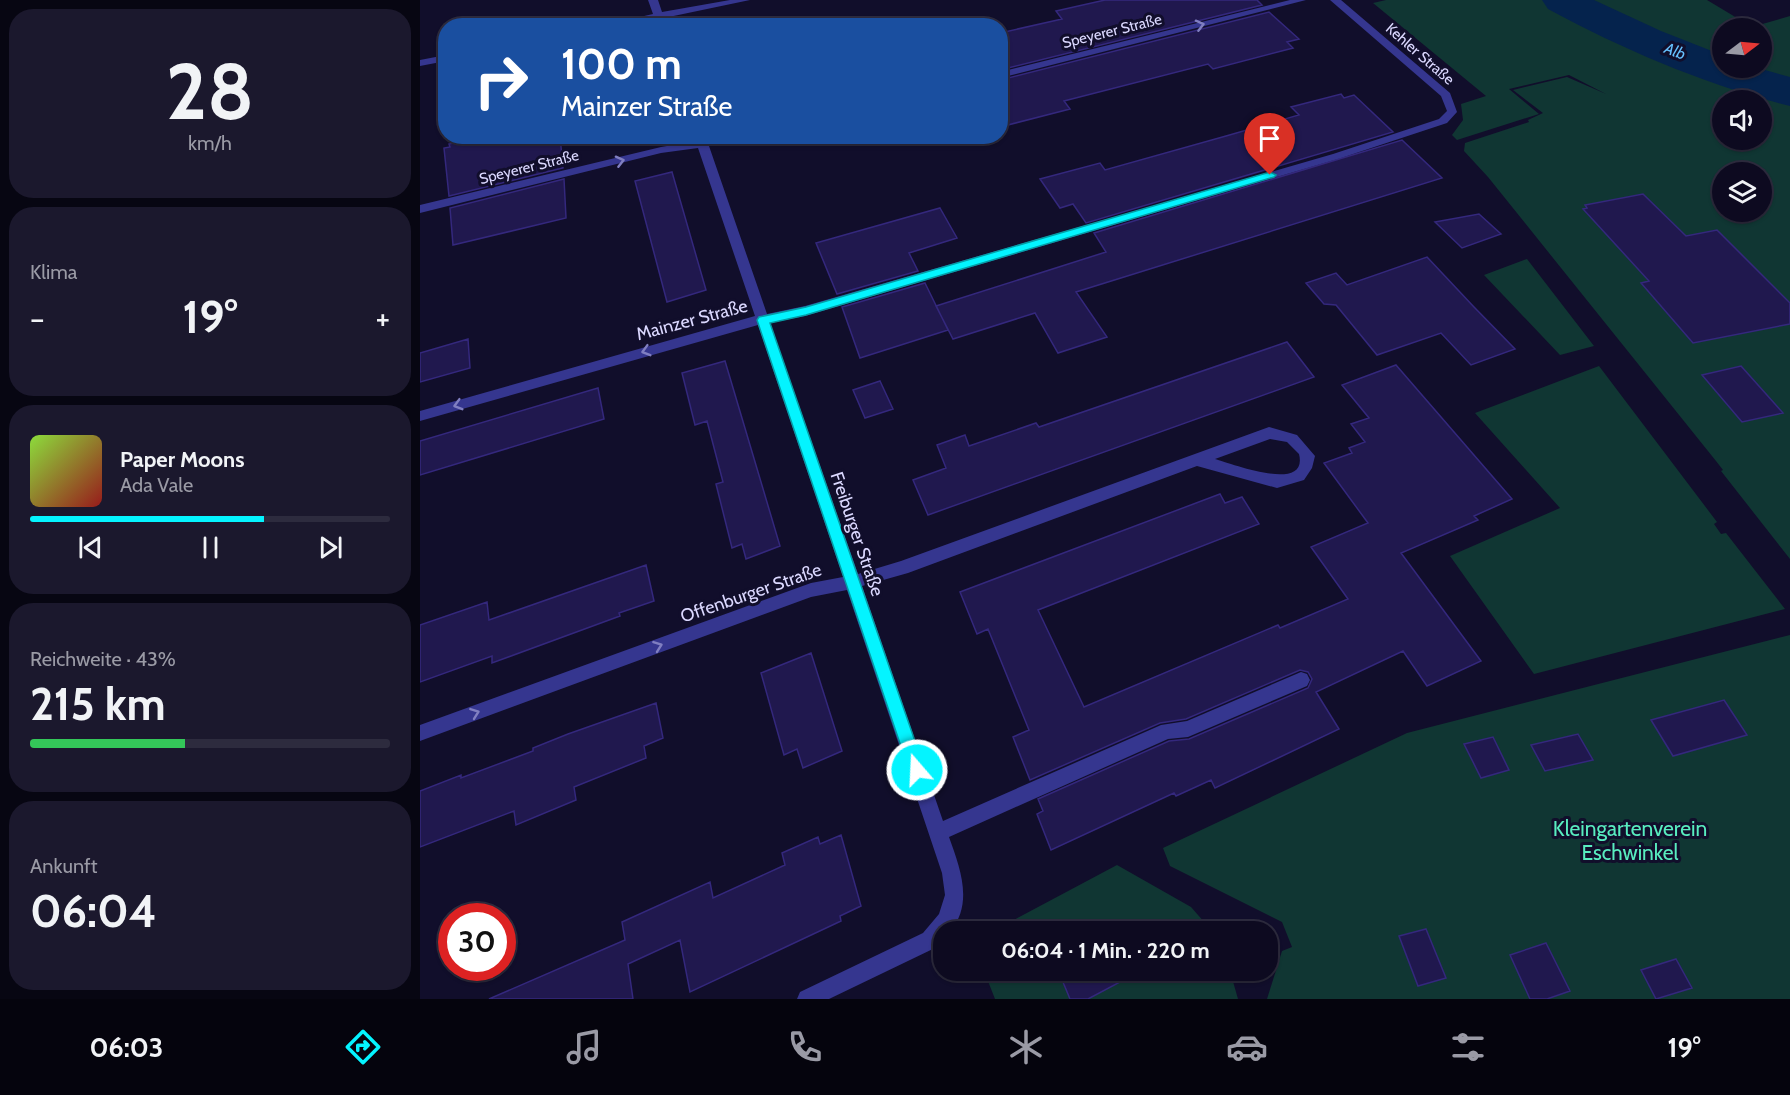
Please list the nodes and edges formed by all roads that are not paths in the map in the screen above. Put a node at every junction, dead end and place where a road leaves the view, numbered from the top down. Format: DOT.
graph roads {
  1 [pos="653,0"];
  2 [pos="745,0"];
  3 [pos="1301,0"];
  4 [pos="1335,0"];
  5 [pos="659,18"];
  6 [pos="672,18"];
  7 [pos="438,60"];
  8 [pos="420,63"];
  9 [pos="1008,73"];
  10 [pos="1422,130"];
  11 [pos="688,144"];
  12 [pos="703,144"];
  13 [pos="420,209"];
  14 [pos="763,320"];
  15 [pos="420,416"];
  16 [pos="1197,460"];
  17 [pos="853,582"];
  18 [pos="1301,680"];
  19 [pos="420,733"];
  20 [pos="939,832"];
  21 [pos="807,999"];
  1 -- 5 [label="street"];
  2 -- 6 [label="street"];
  9 -- 3 [label="street, Speyerer Straße, one-way"];
  4 -- 10 [label="street, Kehler Straße"];
  7 -- 8 [label="street"];
  10 -- 14 [label="street, Mainzer Straße"];
  13 -- 11 [label="street, Speyerer Straße, one-way"];
  12 -- 14 [label="street, Freiburger Straße"];
  14 -- 15 [label="street, Mainzer Straße, one-way"];
  14 -- 17 [label="street, Freiburger Straße"];
  16 -- 16 [label="street, Offenburger Straße"];
  16 -- 17 [label="street, Offenburger Straße"];
  19 -- 17 [label="street, Offenburger Straße, one-way"];
  17 -- 20 [label="street, Freiburger Straße"];
  18 -- 20 [label="street"];
  20 -- 21 [label="street, Freiburger Straße"];
}
